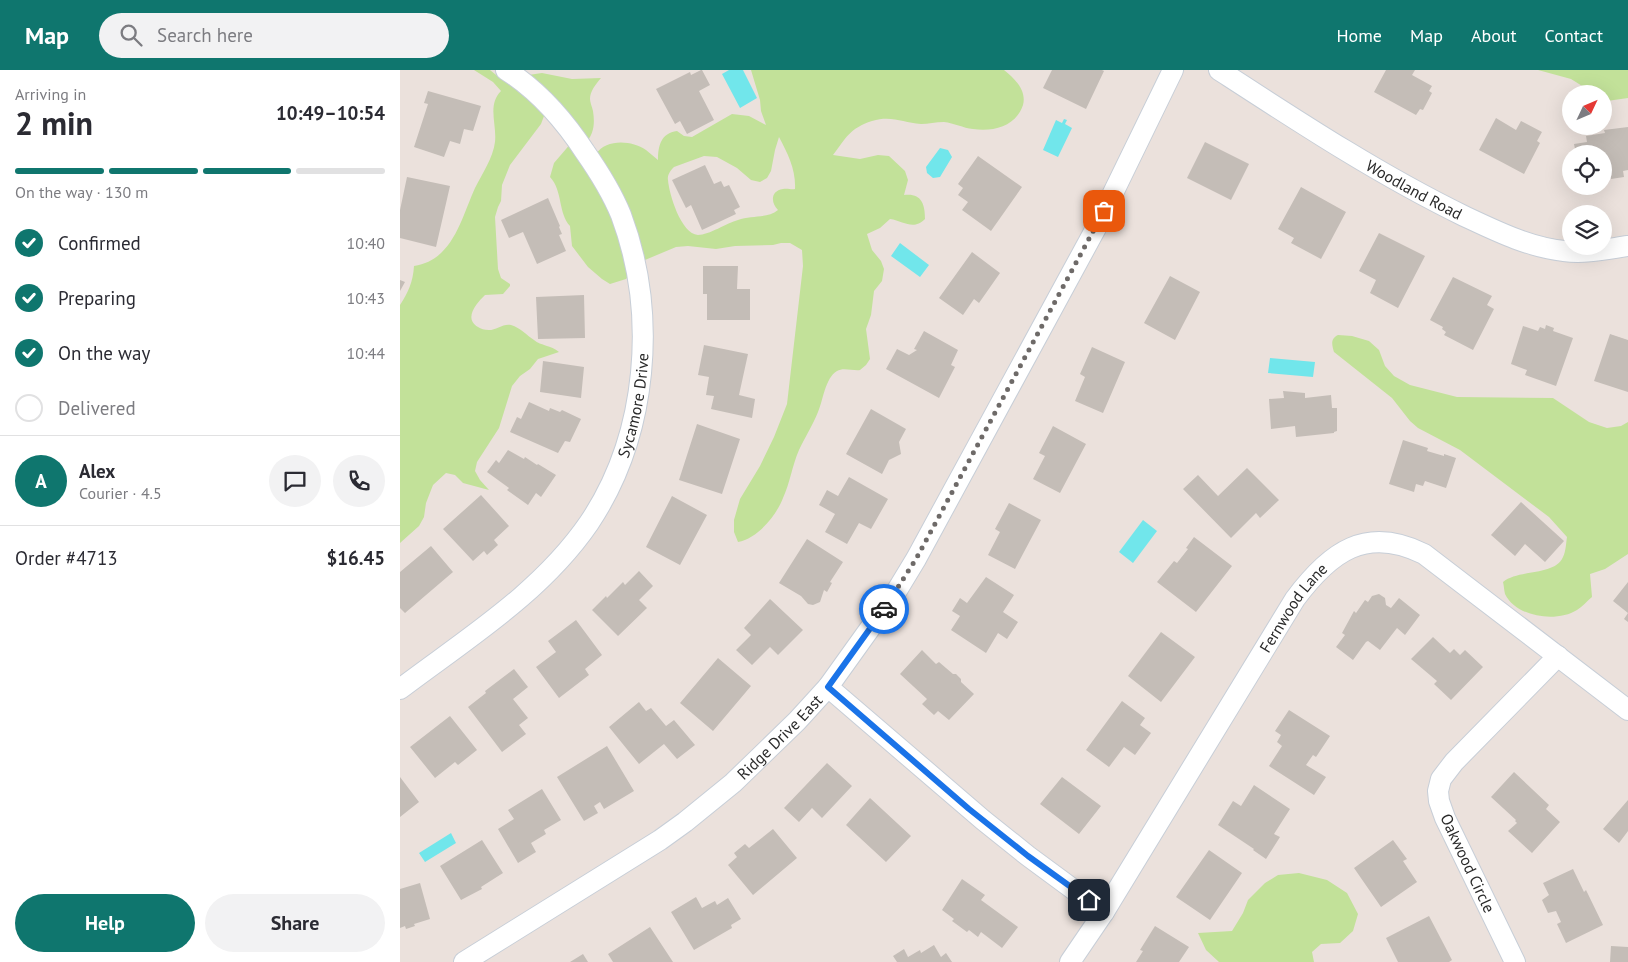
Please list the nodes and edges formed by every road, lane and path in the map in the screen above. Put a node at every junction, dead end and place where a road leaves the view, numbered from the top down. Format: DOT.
graph roads {
  1 [pos="506,70"];
  2 [pos="1173,70"];
  3 [pos="1219,70"];
  4 [pos="1628,246"];
  5 [pos="1558,656"];
  6 [pos="828,687"];
  7 [pos="400,689"];
  8 [pos="1628,710"];
  9 [pos="1104,912"];
  10 [pos="464,962"];
  11 [pos="1070,962"];
  12 [pos="1515,962"];
  1 -- 7 [label="street, Sycamore Drive"];
  2 -- 6 [label="street, Ridge Drive East"];
  3 -- 4 [label="street, Woodland Road"];
  5 -- 8 [label="street, Fernwood Lane"];
  5 -- 9 [label="street, Fernwood Lane"];
  5 -- 12 [label="street, Oakwood Circle"];
  6 -- 9 [label="street"];
  6 -- 10 [label="street, Ridge Drive East"];
  9 -- 11 [label="street, Fernwood Lane"];
}
